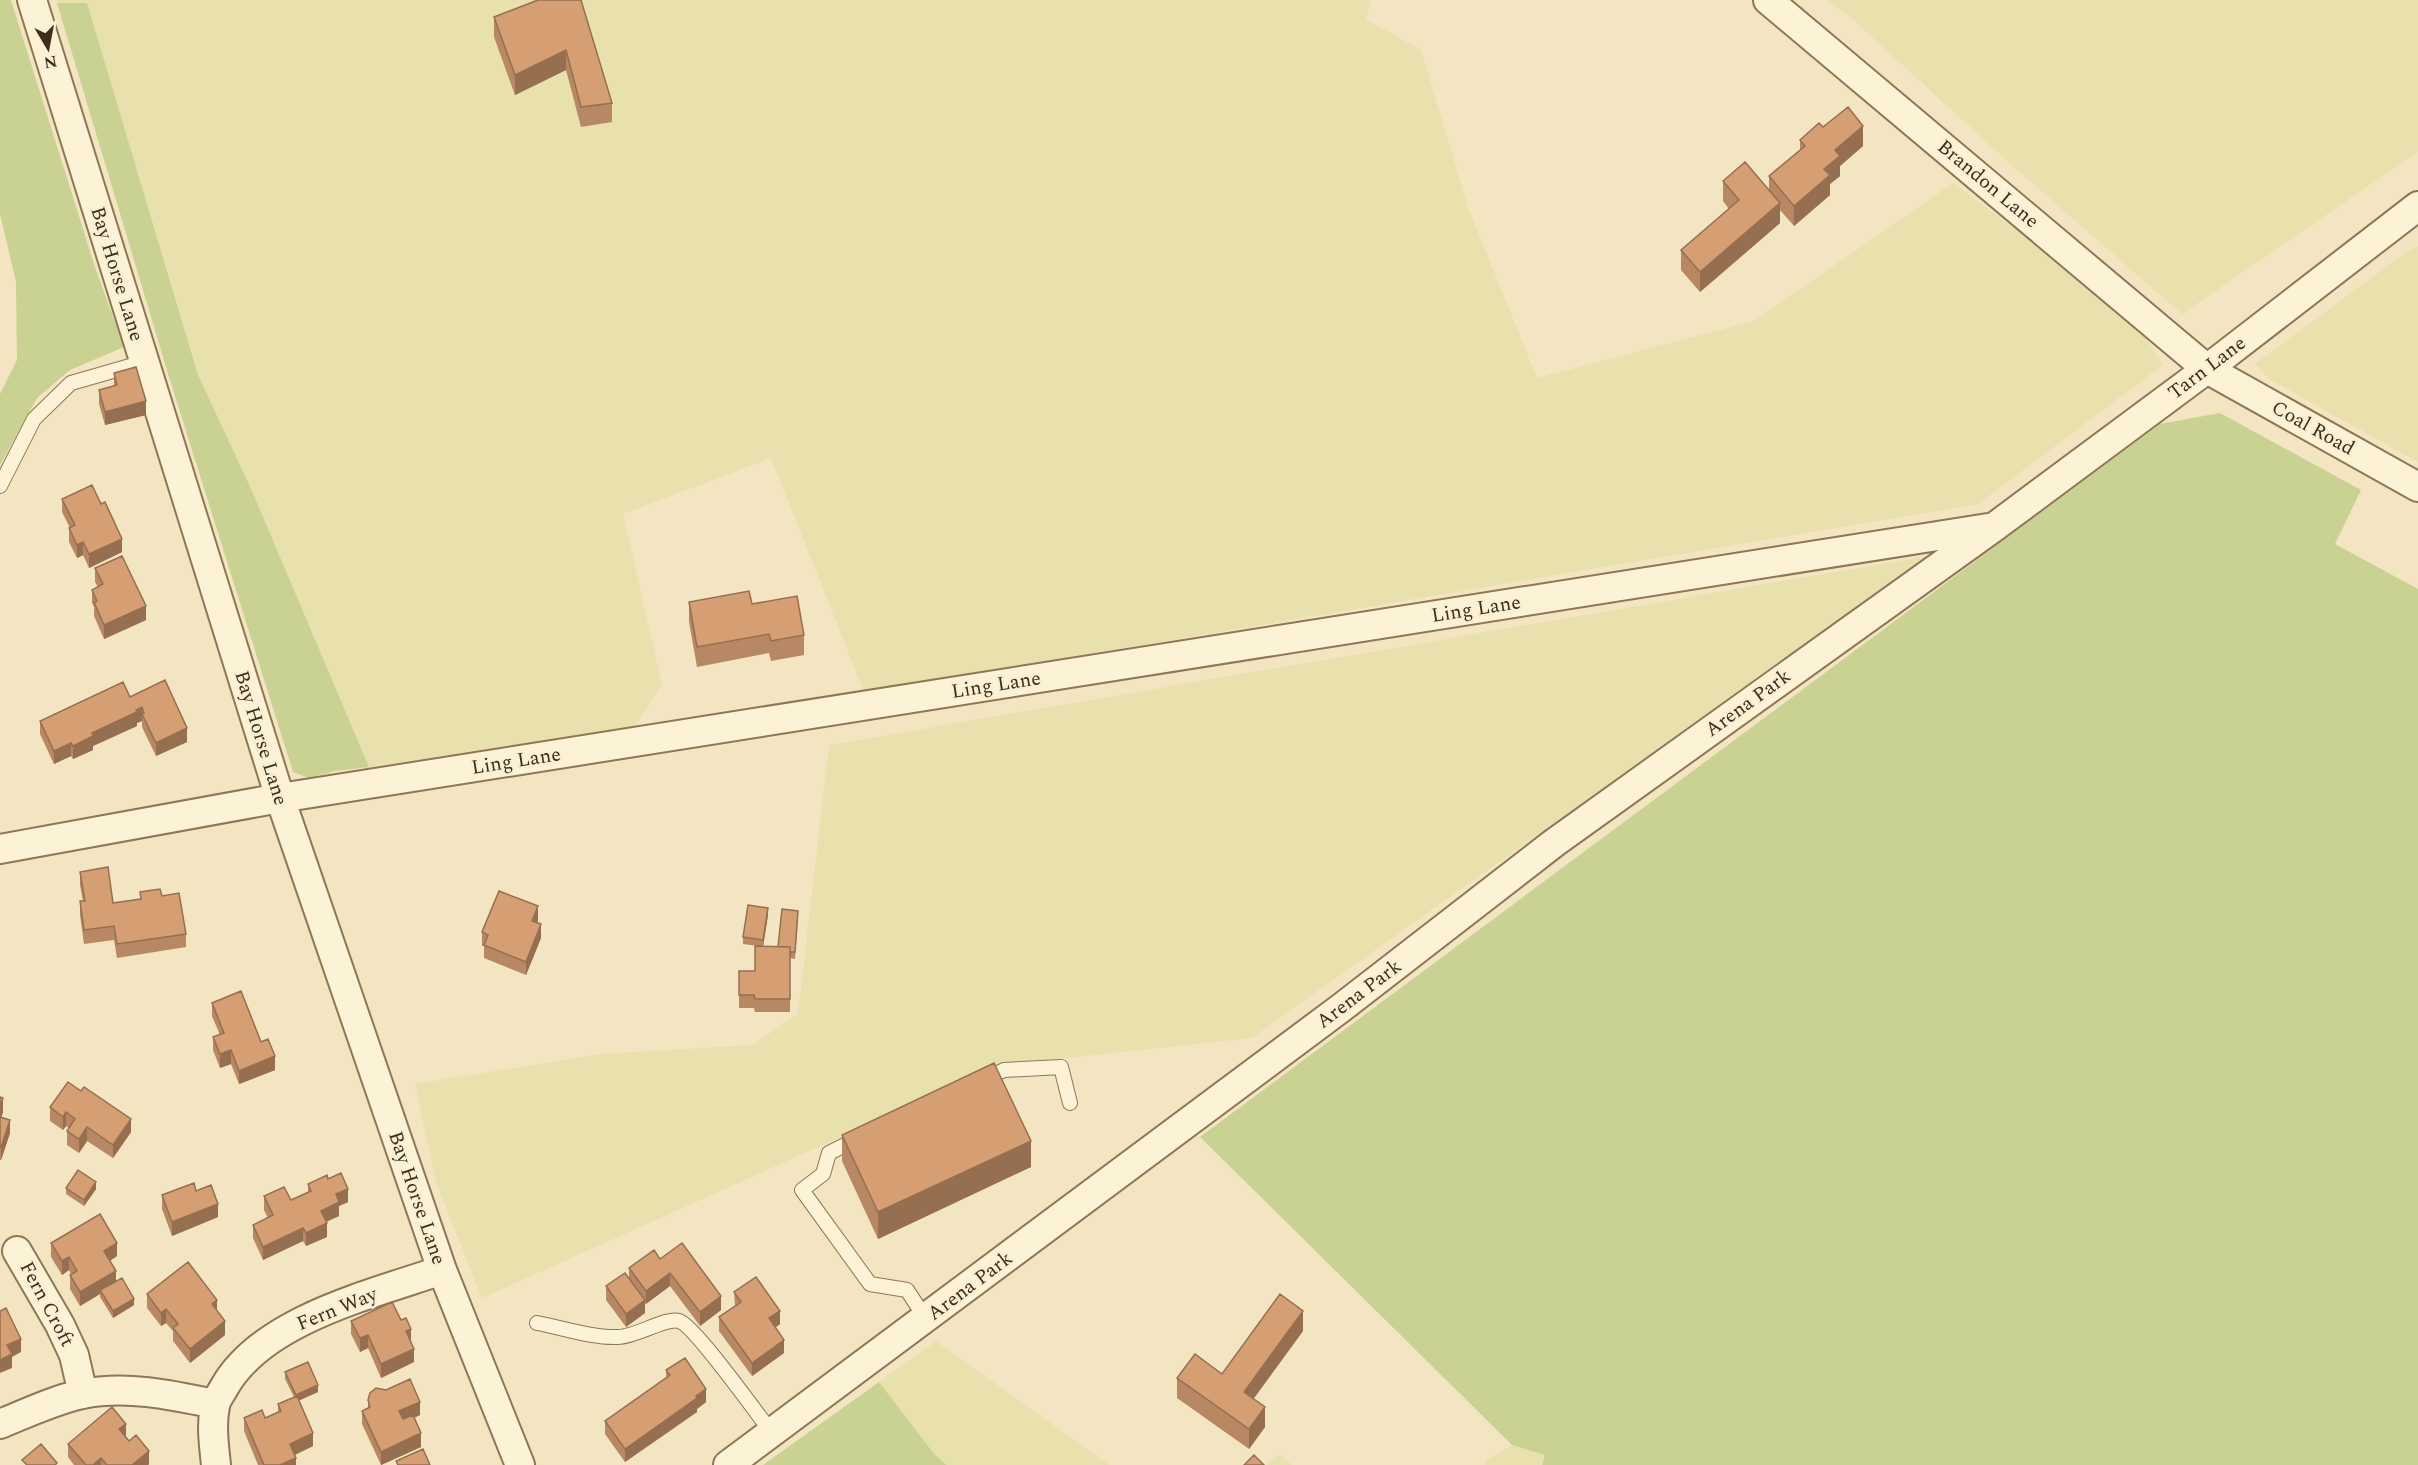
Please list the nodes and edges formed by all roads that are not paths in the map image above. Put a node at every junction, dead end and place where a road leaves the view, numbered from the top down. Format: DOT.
graph roads {
  1 [pos="32,0"];
  2 [pos="1768,0"];
  3 [pos="2418,206"];
  4 [pos="144,362"];
  5 [pos="2207,369"];
  6 [pos="0,486"];
  7 [pos="2418,487"];
  8 [pos="1993,528"];
  9 [pos="280,798"];
  10 [pos="0,849"];
  11 [pos="973,1085"];
  12 [pos="1070,1103"];
  13 [pos="870,1133"];
  14 [pos="17,1251"];
  15 [pos="442,1270"];
  16 [pos="926,1319"];
  17 [pos="537,1323"];
  18 [pos="83,1394"];
  19 [pos="215,1404"];
  20 [pos="0,1424"];
  21 [pos="772,1433"];
  22 [pos="216,1465"];
  23 [pos="520,1465"];
  24 [pos="728,1465"];
  1 -- 4 [label="street, Bay Horse Lane"];
  2 -- 5 [label="street, Brandon Lane"];
  3 -- 5 [label="street, Tarn Lane"];
  4 -- 6 [label="lane"];
  4 -- 9 [label="street, Bay Horse Lane"];
  5 -- 7 [label="street, Coal Road"];
  5 -- 8 [label="street, Tarn Lane"];
  8 -- 9 [label="street, Ling Lane"];
  8 -- 16 [label="street, Arena Park"];
  9 -- 10 [label="street, Ling Lane"];
  9 -- 15 [label="street, Bay Horse Lane"];
  11 -- 12 [label="lane"];
  13 -- 16 [label="lane"];
  14 -- 18 [label="street, Fern Croft"];
  15 -- 19 [label="street, Fern Way"];
  15 -- 23 [label="street, Bay Horse Lane"];
  16 -- 21 [label="street, Arena Park"];
  17 -- 21 [label="lane"];
  18 -- 19 [label="street"];
  18 -- 20 [label="street"];
  19 -- 22 [label="street, Fern Way"];
  21 -- 24 [label="street, Arena Park"];
}
